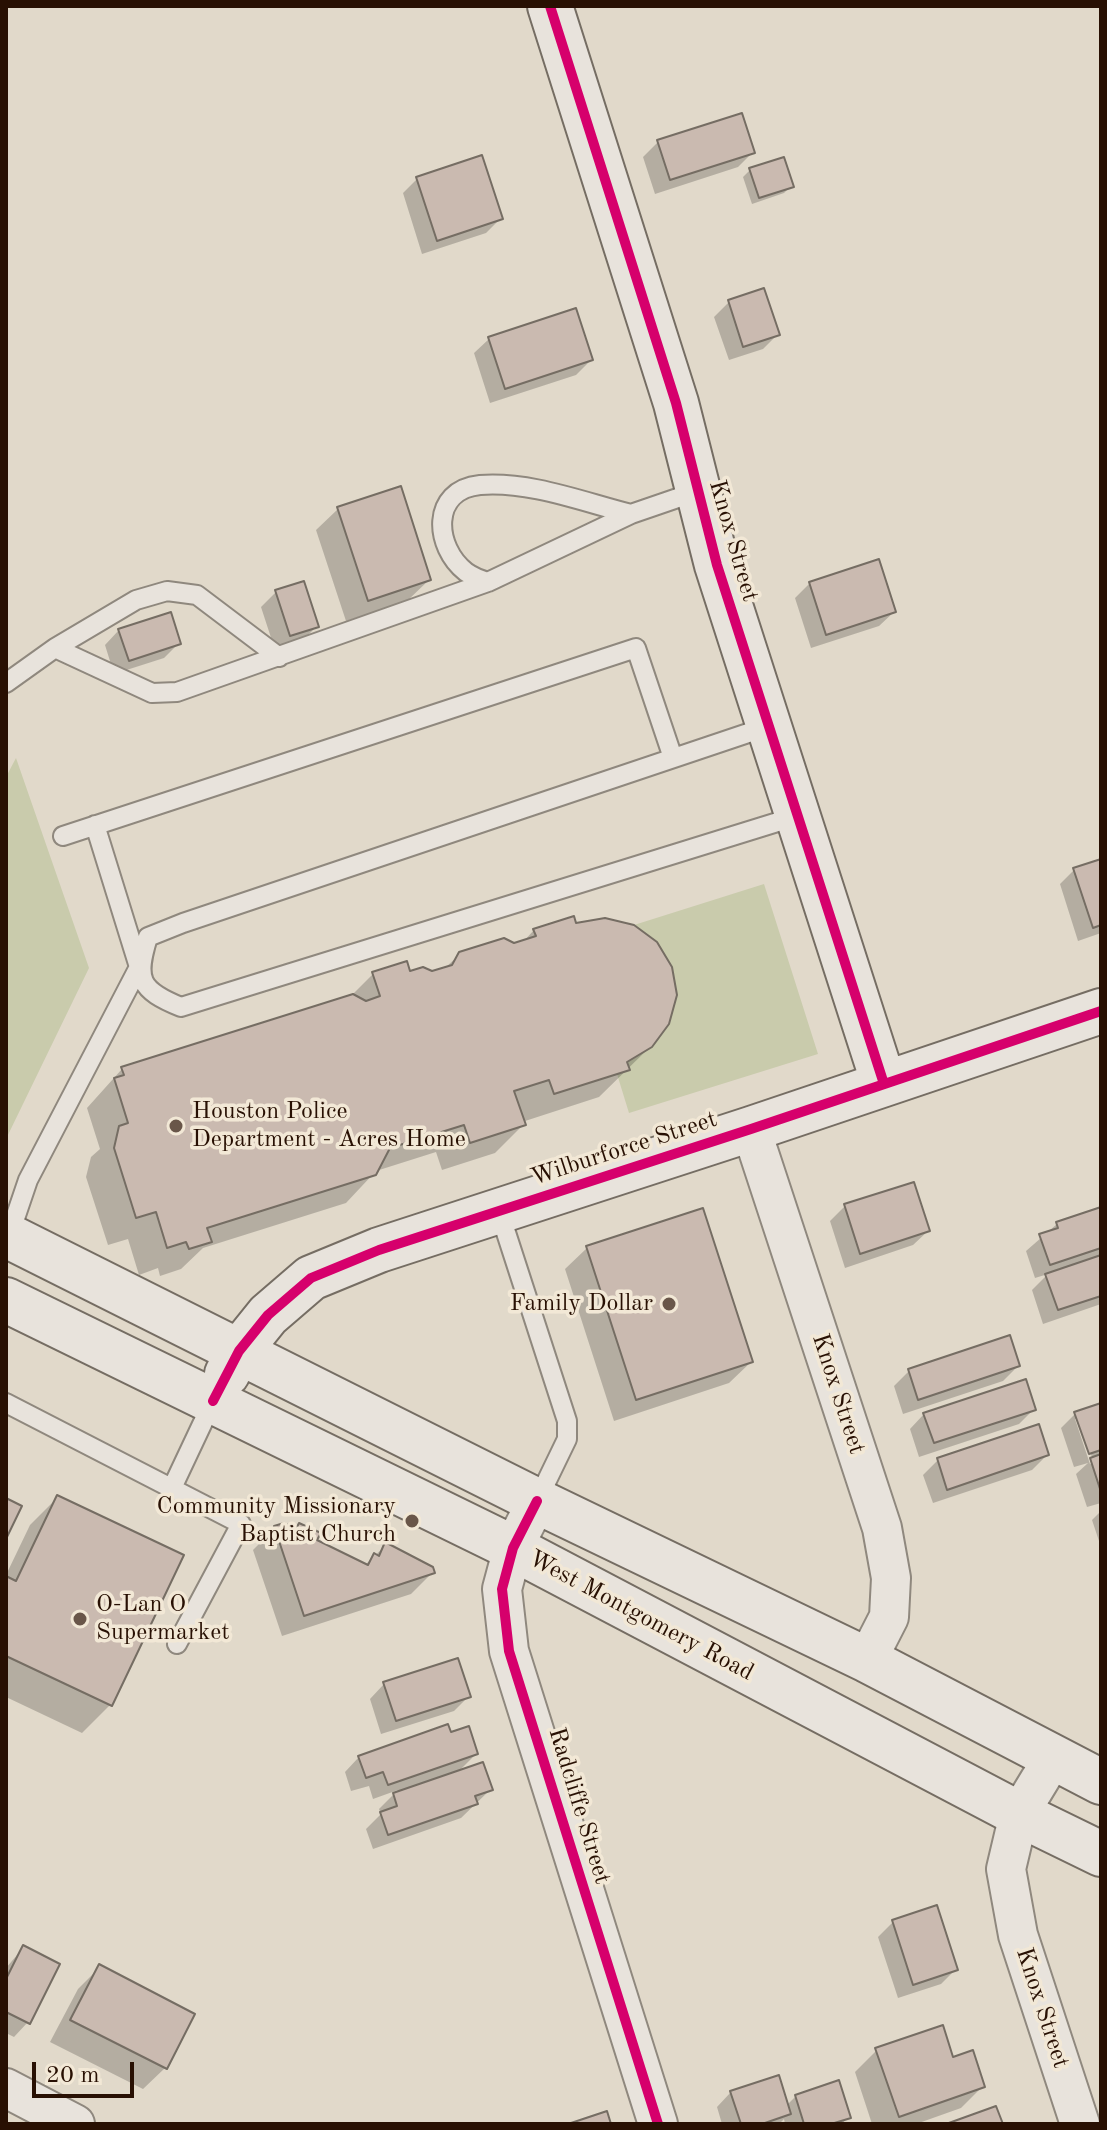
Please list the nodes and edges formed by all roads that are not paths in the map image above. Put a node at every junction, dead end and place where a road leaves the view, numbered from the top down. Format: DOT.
graph roads {
  1 [pos="550,6"];
  2 [pos="698,491"];
  3 [pos="631,514"];
  4 [pos="488,582"];
  5 [pos="55,648"];
  6 [pos="279,657"];
  7 [pos="6,683"];
  8 [pos="769,726"];
  9 [pos="673,758"];
  10 [pos="798,816"];
  11 [pos="95,825"];
  12 [pos="63,836"];
  13 [pos="139,967"];
  14 [pos="1101,1011"];
  15 [pos="884,1084"];
  16 [pos="751,1129"];
  17 [pos="499,1211"];
  18 [pos="8,1236"];
  19 [pos="9,1310"];
  20 [pos="239,1351"];
  21 [pos="213,1401"];
  22 [pos="6,1403"];
  23 [pos="172,1488"];
  24 [pos="537,1501"];
  25 [pos="513,1548"];
  26 [pos="177,1644"];
  27 [pos="867,1660"];
  28 [pos="1053,1758"];
  29 [pos="1101,1782"];
  30 [pos="1019,1814"];
  31 [pos="1101,1854"];
  32 [pos="6,2088"];
  33 [pos="75,2124"];
  34 [pos="658,2124"];
  35 [pos="1080,2124"];
  1 -- 2 [label="main road, Knox Street"];
  2 -- 3 [label="lane"];
  2 -- 8 [label="main road, Knox Street"];
  3 -- 4 [label="lane"];
  3 -- 4 [label="lane"];
  4 -- 6 [label="lane"];
  5 -- 6 [label="lane"];
  5 -- 6 [label="lane"];
  5 -- 7 [label="lane"];
  8 -- 9 [label="lane"];
  8 -- 10 [label="main road, Knox Street"];
  9 -- 11 [label="lane"];
  9 -- 13 [label="lane"];
  10 -- 13 [label="lane"];
  10 -- 15 [label="main road, Knox Street"];
  11 -- 12 [label="lane"];
  11 -- 13 [label="lane"];
  13 -- 18 [label="lane"];
  14 -- 15 [label="main road, Wilburforce Street"];
  15 -- 16 [label="main road, Wilburforce Street"];
  16 -- 17 [label="main road, Wilburforce Street"];
  16 -- 27 [label="street, Knox Street"];
  17 -- 20 [label="main road, Wilburforce Street"];
  17 -- 24 [label="lane"];
  18 -- 20 [label="main road"];
  19 -- 21 [label="main road, West Montgomery Road"];
  20 -- 21 [label="main road, Wilburforce Street"];
  20 -- 24 [label="main road"];
  21 -- 23 [label="lane"];
  21 -- 25 [label="main road, West Montgomery Road"];
  22 -- 23 [label="lane"];
  23 -- 26 [label="lane"];
  24 -- 25 [label="street, Radcliffe Street"];
  24 -- 27 [label="main road"];
  25 -- 30 [label="main road, West Montgomery Road"];
  25 -- 34 [label="street, Radcliffe Street"];
  27 -- 28 [label="main road"];
  28 -- 29 [label="main road"];
  28 -- 30 [label="street, Knox Street"];
  30 -- 31 [label="main road, West Montgomery Road"];
  30 -- 35 [label="street, Knox Street"];
  32 -- 33 [label="street"];
}
